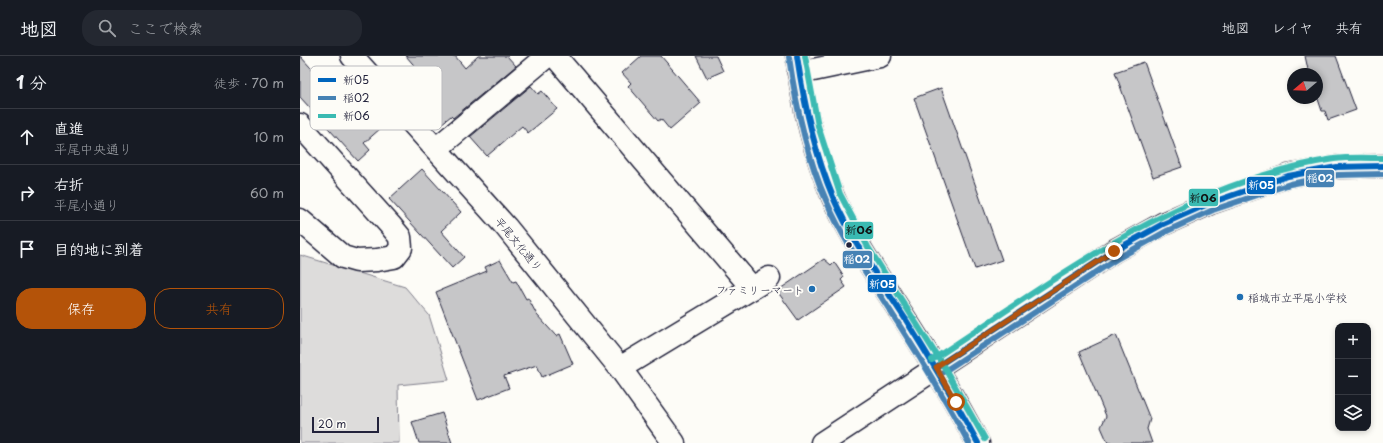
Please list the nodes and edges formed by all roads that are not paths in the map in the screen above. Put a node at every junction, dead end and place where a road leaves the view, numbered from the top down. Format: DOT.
graph roads {
  1 [pos="352,56"];
  2 [pos="547,56"];
  3 [pos="555,56"];
  4 [pos="880,56"];
  5 [pos="798,64"];
  6 [pos="361,66"];
  7 [pos="300,125"];
  8 [pos="419,130"];
  9 [pos="436,149"];
  10 [pos="1383,166"];
  11 [pos="300,220"];
  12 [pos="936,367"];
  13 [pos="620,368"];
  14 [pos="674,443"];
  15 [pos="822,443"];
  16 [pos="978,443"];
  1 -- 6 [label="street, 平尾文化通り"];
  2 -- 9 [label="street"];
  3 -- 13 [label="street"];
  4 -- 5 [label="street"];
  5 -- 12 [label="street"];
  7 -- 11 [label="street"];
  8 -- 9 [label="street, 平尾文化通り"];
  9 -- 13 [label="street, 平尾文化通り"];
  10 -- 12 [label="street"];
  12 -- 15 [label="street"];
  12 -- 16 [label="street"];
  13 -- 14 [label="street, 平尾文化通り"];
}
